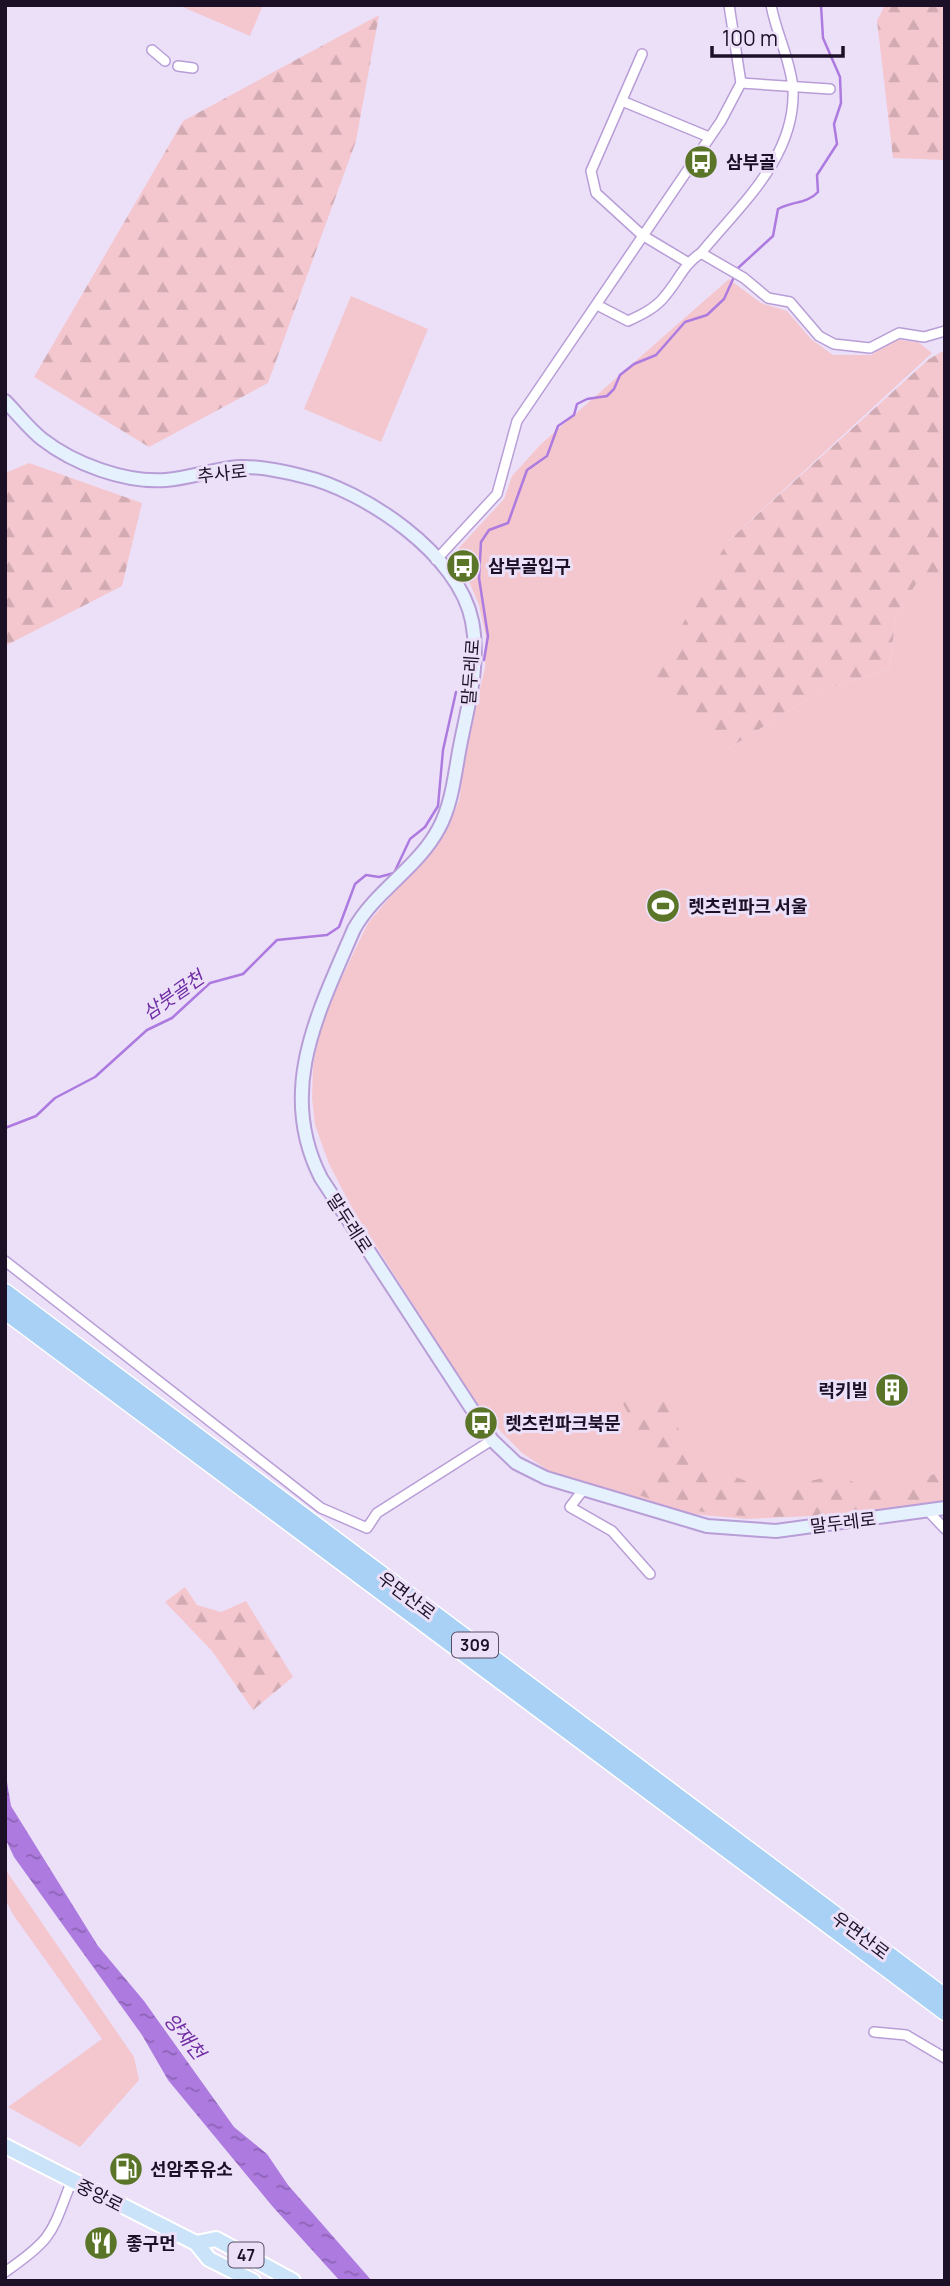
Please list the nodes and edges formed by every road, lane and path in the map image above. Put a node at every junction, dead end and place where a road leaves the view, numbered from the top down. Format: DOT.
graph roads {
  1 [pos="729,5"];
  2 [pos="771,5"];
  3 [pos="152,50"];
  4 [pos="642,54"];
  5 [pos="165,61"];
  6 [pos="178,66"];
  7 [pos="193,68"];
  8 [pos="741,83"];
  9 [pos="793,87"];
  10 [pos="830,89"];
  11 [pos="622,101"];
  12 [pos="709,137"];
  13 [pos="642,235"];
  14 [pos="701,253"];
  15 [pos="687,262"];
  16 [pos="597,305"];
  17 [pos="945,331"];
  18 [pos="5,401"];
  19 [pos="436,560"];
  20 [pos="5,1261"];
  21 [pos="5,1292"];
  22 [pos="5,1311"];
  23 [pos="492,1440"];
  24 [pos="583,1490"];
  25 [pos="945,1508"];
  26 [pos="929,1512"];
  27 [pos="945,1529"];
  28 [pos="650,1574"];
  29 [pos="945,1997"];
  30 [pos="945,2012"];
  31 [pos="874,2032"];
  32 [pos="945,2058"];
  33 [pos="5,2146"];
  34 [pos="72,2180"];
  35 [pos="195,2243"];
  36 [pos="5,2272"];
  37 [pos="233,2276"];
  38 [pos="253,2281"];
  39 [pos="292,2281"];
  1 -- 8 [label="street"];
  2 -- 9 [label="street"];
  3 -- 5 [label="street"];
  4 -- 11 [label="street"];
  6 -- 7 [label="street"];
  8 -- 9 [label="street"];
  8 -- 12 [label="street"];
  9 -- 10 [label="street"];
  9 -- 14 [label="street"];
  11 -- 12 [label="street"];
  11 -- 13 [label="street"];
  12 -- 13 [label="street"];
  13 -- 15 [label="street"];
  13 -- 16 [label="street"];
  14 -- 15 [label="street"];
  14 -- 17 [label="street"];
  15 -- 16 [label="street"];
  16 -- 19 [label="street"];
  18 -- 19 [label="street, 추사로"];
  19 -- 23 [label="street, 말두레로"];
  20 -- 23 [label="street"];
  21 -- 29 [label="highway, 우면산로 / 309"];
  22 -- 30 [label="highway, 우면산로 / 309"];
  23 -- 24 [label="street, 말두레로"];
  24 -- 26 [label="street, 말두레로"];
  24 -- 28 [label="street"];
  25 -- 26 [label="street, 말두레로"];
  26 -- 27 [label="street"];
  31 -- 32 [label="street"];
  33 -- 34 [label="main road, 중앙로 / 47"];
  34 -- 35 [label="main road, 중앙로 / 47"];
  34 -- 36 [label="street"];
  35 -- 37 [label="main road, 중앙로 / 47"];
  35 -- 39 [label="main road, 중앙로 / 47"];
  37 -- 38 [label="main road, 중앙로 / 47"];
}
